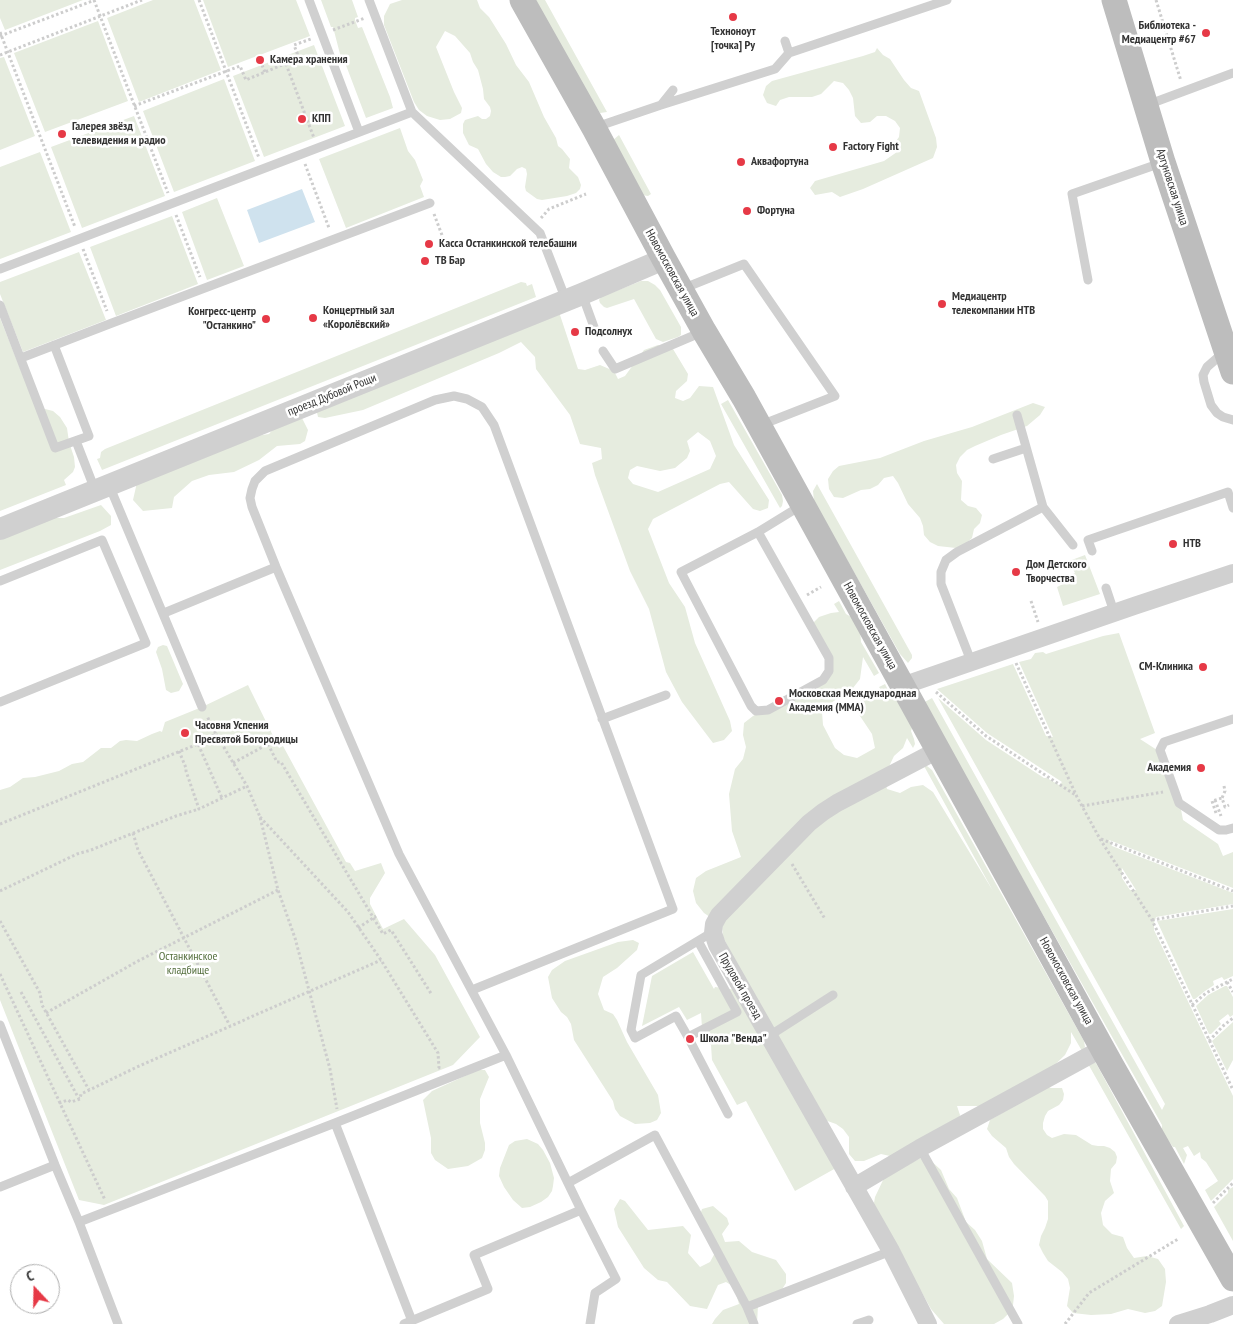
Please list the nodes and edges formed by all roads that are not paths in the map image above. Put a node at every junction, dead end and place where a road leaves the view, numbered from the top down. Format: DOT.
graph roads {
  1 [pos="309,0"];
  2 [pos="369,0"];
  3 [pos="522,0"];
  4 [pos="947,0"];
  5 [pos="1114,0"];
  6 [pos="785,41"];
  7 [pos="789,53"];
  8 [pos="1233,73"];
  9 [pos="673,90"];
  10 [pos="661,105"];
  11 [pos="1147,105"];
  12 [pos="412,112"];
  13 [pos="594,128"];
  14 [pos="359,132"];
  15 [pos="1163,162"];
  16 [pos="430,203"];
  17 [pos="664,259"];
  18 [pos="0,269"];
  19 [pos="1088,280"];
  20 [pos="682,289"];
  21 [pos="574,297"];
  22 [pos="0,304"];
  23 [pos="594,327"];
  24 [pos="704,331"];
  25 [pos="54,345"];
  26 [pos="603,351"];
  27 [pos="21,358"];
  28 [pos="1230,362"];
  29 [pos="1017,415"];
  30 [pos="1233,420"];
  31 [pos="759,426"];
  32 [pos="76,441"];
  33 [pos="1026,448"];
  34 [pos="994,459"];
  35 [pos="102,488"];
  36 [pos="803,505"];
  37 [pos="1043,507"];
  38 [pos="1233,508"];
  39 [pos="0,529"];
  40 [pos="758,532"];
  41 [pos="1073,545"];
  42 [pos="1092,551"];
  43 [pos="276,567"];
  44 [pos="1233,573"];
  45 [pos="0,581"];
  46 [pos="1106,588"];
  47 [pos="1114,612"];
  48 [pos="164,613"];
  49 [pos="971,661"];
  50 [pos="902,686"];
  51 [pos="666,695"];
  52 [pos="0,702"];
  53 [pos="202,707"];
  54 [pos="602,719"];
  55 [pos="1233,719"];
  56 [pos="938,750"];
  57 [pos="1233,828"];
  58 [pos="705,937"];
  59 [pos="472,990"];
  60 [pos="833,995"];
  61 [pos="0,1025"];
  62 [pos="769,1036"];
  63 [pos="688,1037"];
  64 [pos="1102,1048"];
  65 [pos="506,1055"];
  66 [pos="728,1114"];
  67 [pos="335,1123"];
  68 [pos="920,1148"];
  69 [pos="55,1165"];
  70 [pos="568,1183"];
  71 [pos="0,1187"];
  72 [pos="854,1187"];
  73 [pos="581,1210"];
  74 [pos="79,1222"];
  75 [pos="891,1251"];
  76 [pos="1233,1279"];
  77 [pos="1233,1305"];
  78 [pos="747,1307"];
  79 [pos="870,1320"];
  80 [pos="408,1323"];
  81 [pos="118,1324"];
  82 [pos="590,1324"];
  83 [pos="754,1324"];
  84 [pos="858,1324"];
  85 [pos="928,1324"];
  86 [pos="1018,1324"];
  87 [pos="1178,1324"];
  1 -- 14 [label="lane"];
  2 -- 12 [label="lane"];
  3 -- 13 [label="main road, Новомосковская улица"];
  4 -- 7 [label="lane"];
  5 -- 11 [label="main road, Аргуновская улица"];
  6 -- 7 [label="lane"];
  7 -- 10 [label="lane"];
  8 -- 11 [label="lane"];
  9 -- 10 [label="lane"];
  10 -- 13 [label="lane"];
  11 -- 15 [label="main road, Аргуновская улица"];
  12 -- 14 [label="lane"];
  12 -- 21 [label="lane"];
  13 -- 17 [label="main road, Новомосковская улица"];
  14 -- 18 [label="lane"];
  15 -- 19 [label="lane"];
  15 -- 28 [label="main road, Аргуновская улица"];
  16 -- 25 [label="lane"];
  17 -- 20 [label="main road, Новомосковская улица"];
  17 -- 21 [label="street, проезд Дубовой Рощи"];
  20 -- 24 [label="main road, Новомосковская улица"];
  20 -- 31 [label="lane"];
  21 -- 23 [label="lane"];
  21 -- 35 [label="street, проезд Дубовой Рощи"];
  22 -- 27 [label="lane"];
  24 -- 26 [label="lane"];
  24 -- 31 [label="main road, Новомосковская улица"];
  25 -- 27 [label="lane"];
  25 -- 32 [label="lane"];
  27 -- 32 [label="lane"];
  28 -- 30 [label="lane"];
  29 -- 33 [label="lane"];
  31 -- 36 [label="main road, Новомосковская улица"];
  32 -- 35 [label="lane"];
  33 -- 34 [label="lane"];
  33 -- 37 [label="lane"];
  35 -- 39 [label="street, проезд Дубовой Рощи"];
  35 -- 48 [label="lane"];
  36 -- 40 [label="lane"];
  36 -- 50 [label="main road, Новомосковская улица"];
  37 -- 41 [label="lane"];
  37 -- 49 [label="lane"];
  38 -- 42 [label="lane"];
  40 -- 40 [label="lane"];
  43 -- 48 [label="lane"];
  43 -- 54 [label="lane"];
  43 -- 59 [label="lane"];
  44 -- 47 [label="street"];
  45 -- 52 [label="lane"];
  46 -- 47 [label="lane"];
  47 -- 49 [label="street"];
  48 -- 53 [label="lane"];
  49 -- 50 [label="street"];
  50 -- 56 [label="main road, Новомосковская улица"];
  51 -- 54 [label="lane"];
  54 -- 59 [label="lane"];
  55 -- 57 [label="lane"];
  56 -- 58 [label="street"];
  56 -- 64 [label="main road, Новомосковская улица"];
  58 -- 62 [label="street, Прудовой проезд"];
  58 -- 63 [label="lane"];
  58 -- 63 [label="lane"];
  59 -- 65 [label="lane"];
  60 -- 62 [label="lane"];
  61 -- 69 [label="lane"];
  62 -- 72 [label="street, Прудовой проезд"];
  63 -- 66 [label="lane"];
  64 -- 68 [label="street"];
  64 -- 76 [label="main road, Новомосковская улица"];
  65 -- 67 [label="lane"];
  65 -- 70 [label="lane"];
  67 -- 74 [label="lane"];
  67 -- 80 [label="lane"];
  68 -- 72 [label="street"];
  68 -- 86 [label="lane"];
  69 -- 71 [label="lane"];
  69 -- 74 [label="lane"];
  70 -- 73 [label="lane"];
  70 -- 78 [label="lane"];
  72 -- 75 [label="street, Прудовой проезд"];
  73 -- 80 [label="lane"];
  73 -- 82 [label="lane"];
  74 -- 81 [label="lane"];
  75 -- 78 [label="lane"];
  75 -- 85 [label="street, Прудовой проезд"];
  77 -- 87 [label="street"];
  78 -- 83 [label="lane"];
  79 -- 84 [label="lane"];
}
